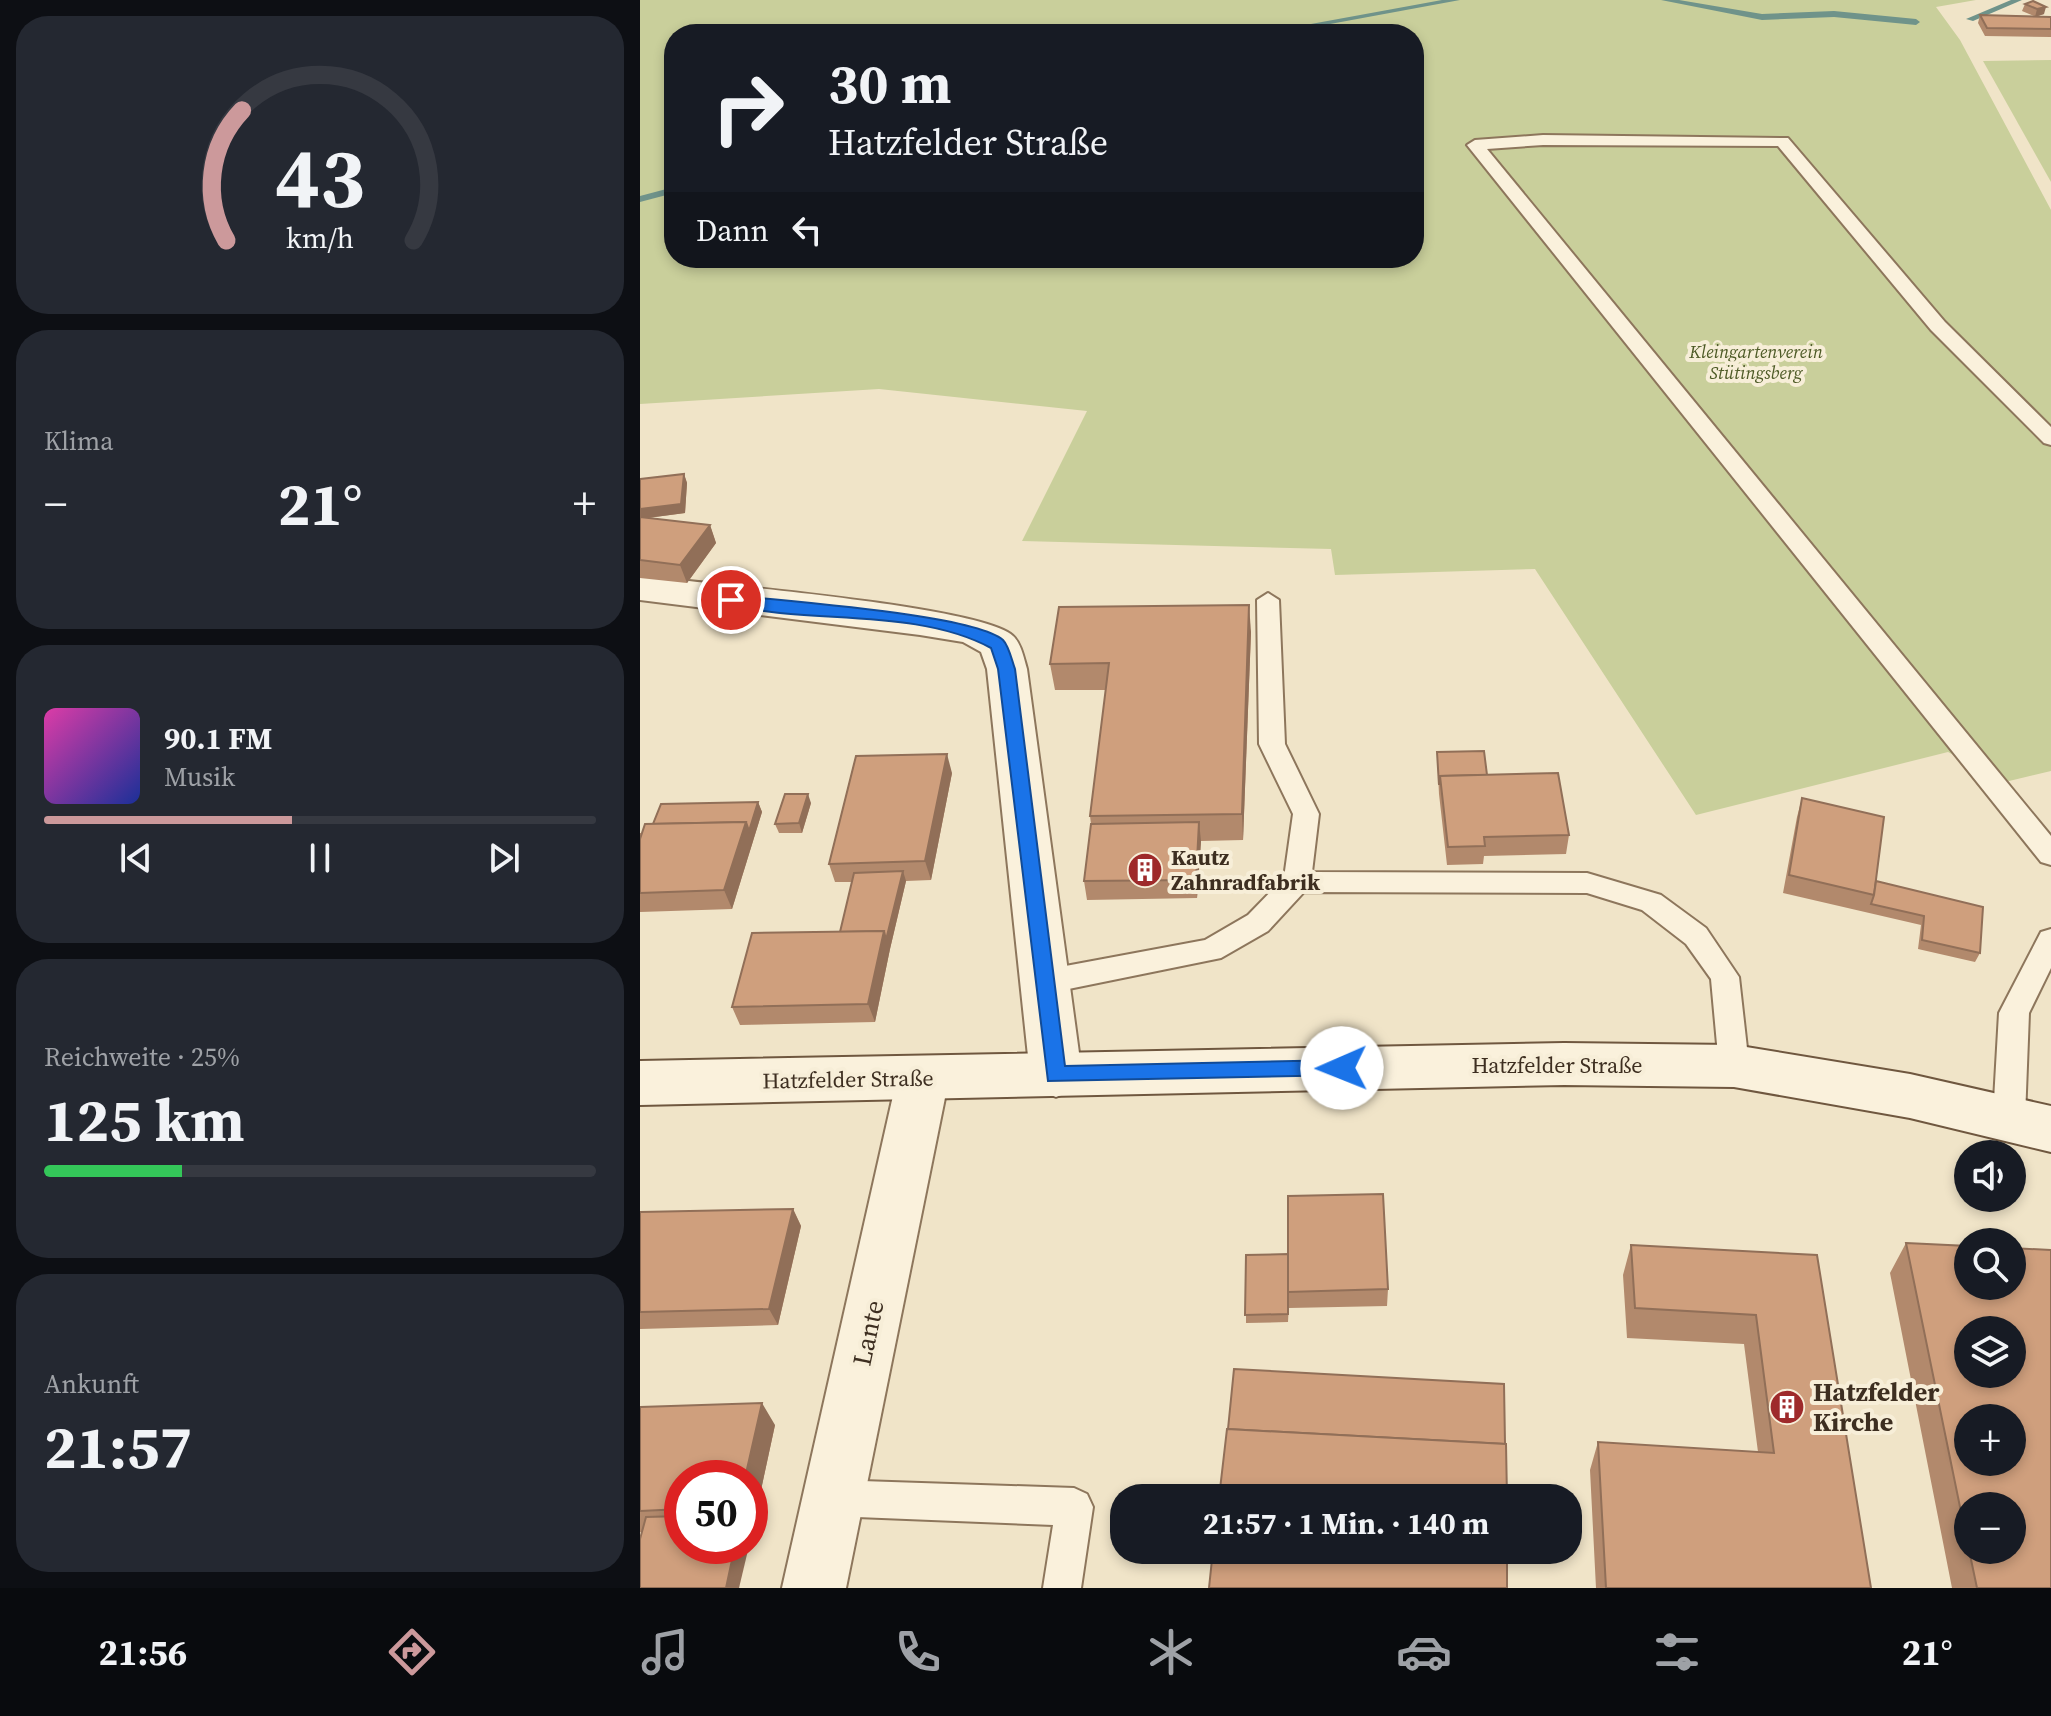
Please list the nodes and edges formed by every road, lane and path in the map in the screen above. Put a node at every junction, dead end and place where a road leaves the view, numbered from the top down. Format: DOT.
graph roads {
  1 [pos="2051,439"];
  2 [pos="640,588"];
  3 [pos="1268,600"];
  4 [pos="2051,855"];
  5 [pos="1297,882"];
  6 [pos="2051,940"];
  7 [pos="1044,982"];
  8 [pos="1734,1066"];
  9 [pos="1056,1075"];
  10 [pos="923,1078"];
  11 [pos="640,1083"];
  12 [pos="2030,1124"];
  13 [pos="832,1498"];
  14 [pos="814,1588"];
  15 [pos="1062,1588"];
  1 -- 4 [label="lane"];
  2 -- 7 [label="street"];
  3 -- 5 [label="lane"];
  5 -- 7 [label="lane"];
  5 -- 8 [label="lane"];
  6 -- 12 [label="lane"];
  7 -- 9 [label="street"];
  8 -- 9 [label="street, Hatzfelder Straße"];
  8 -- 12 [label="street, Hatzfelder Straße"];
  9 -- 10 [label="street, Hatzfelder Straße"];
  10 -- 11 [label="street, Hatzfelder Straße"];
  10 -- 13 [label="street, Lante"];
  13 -- 14 [label="street, Lante"];
  13 -- 15 [label="lane"];
}
